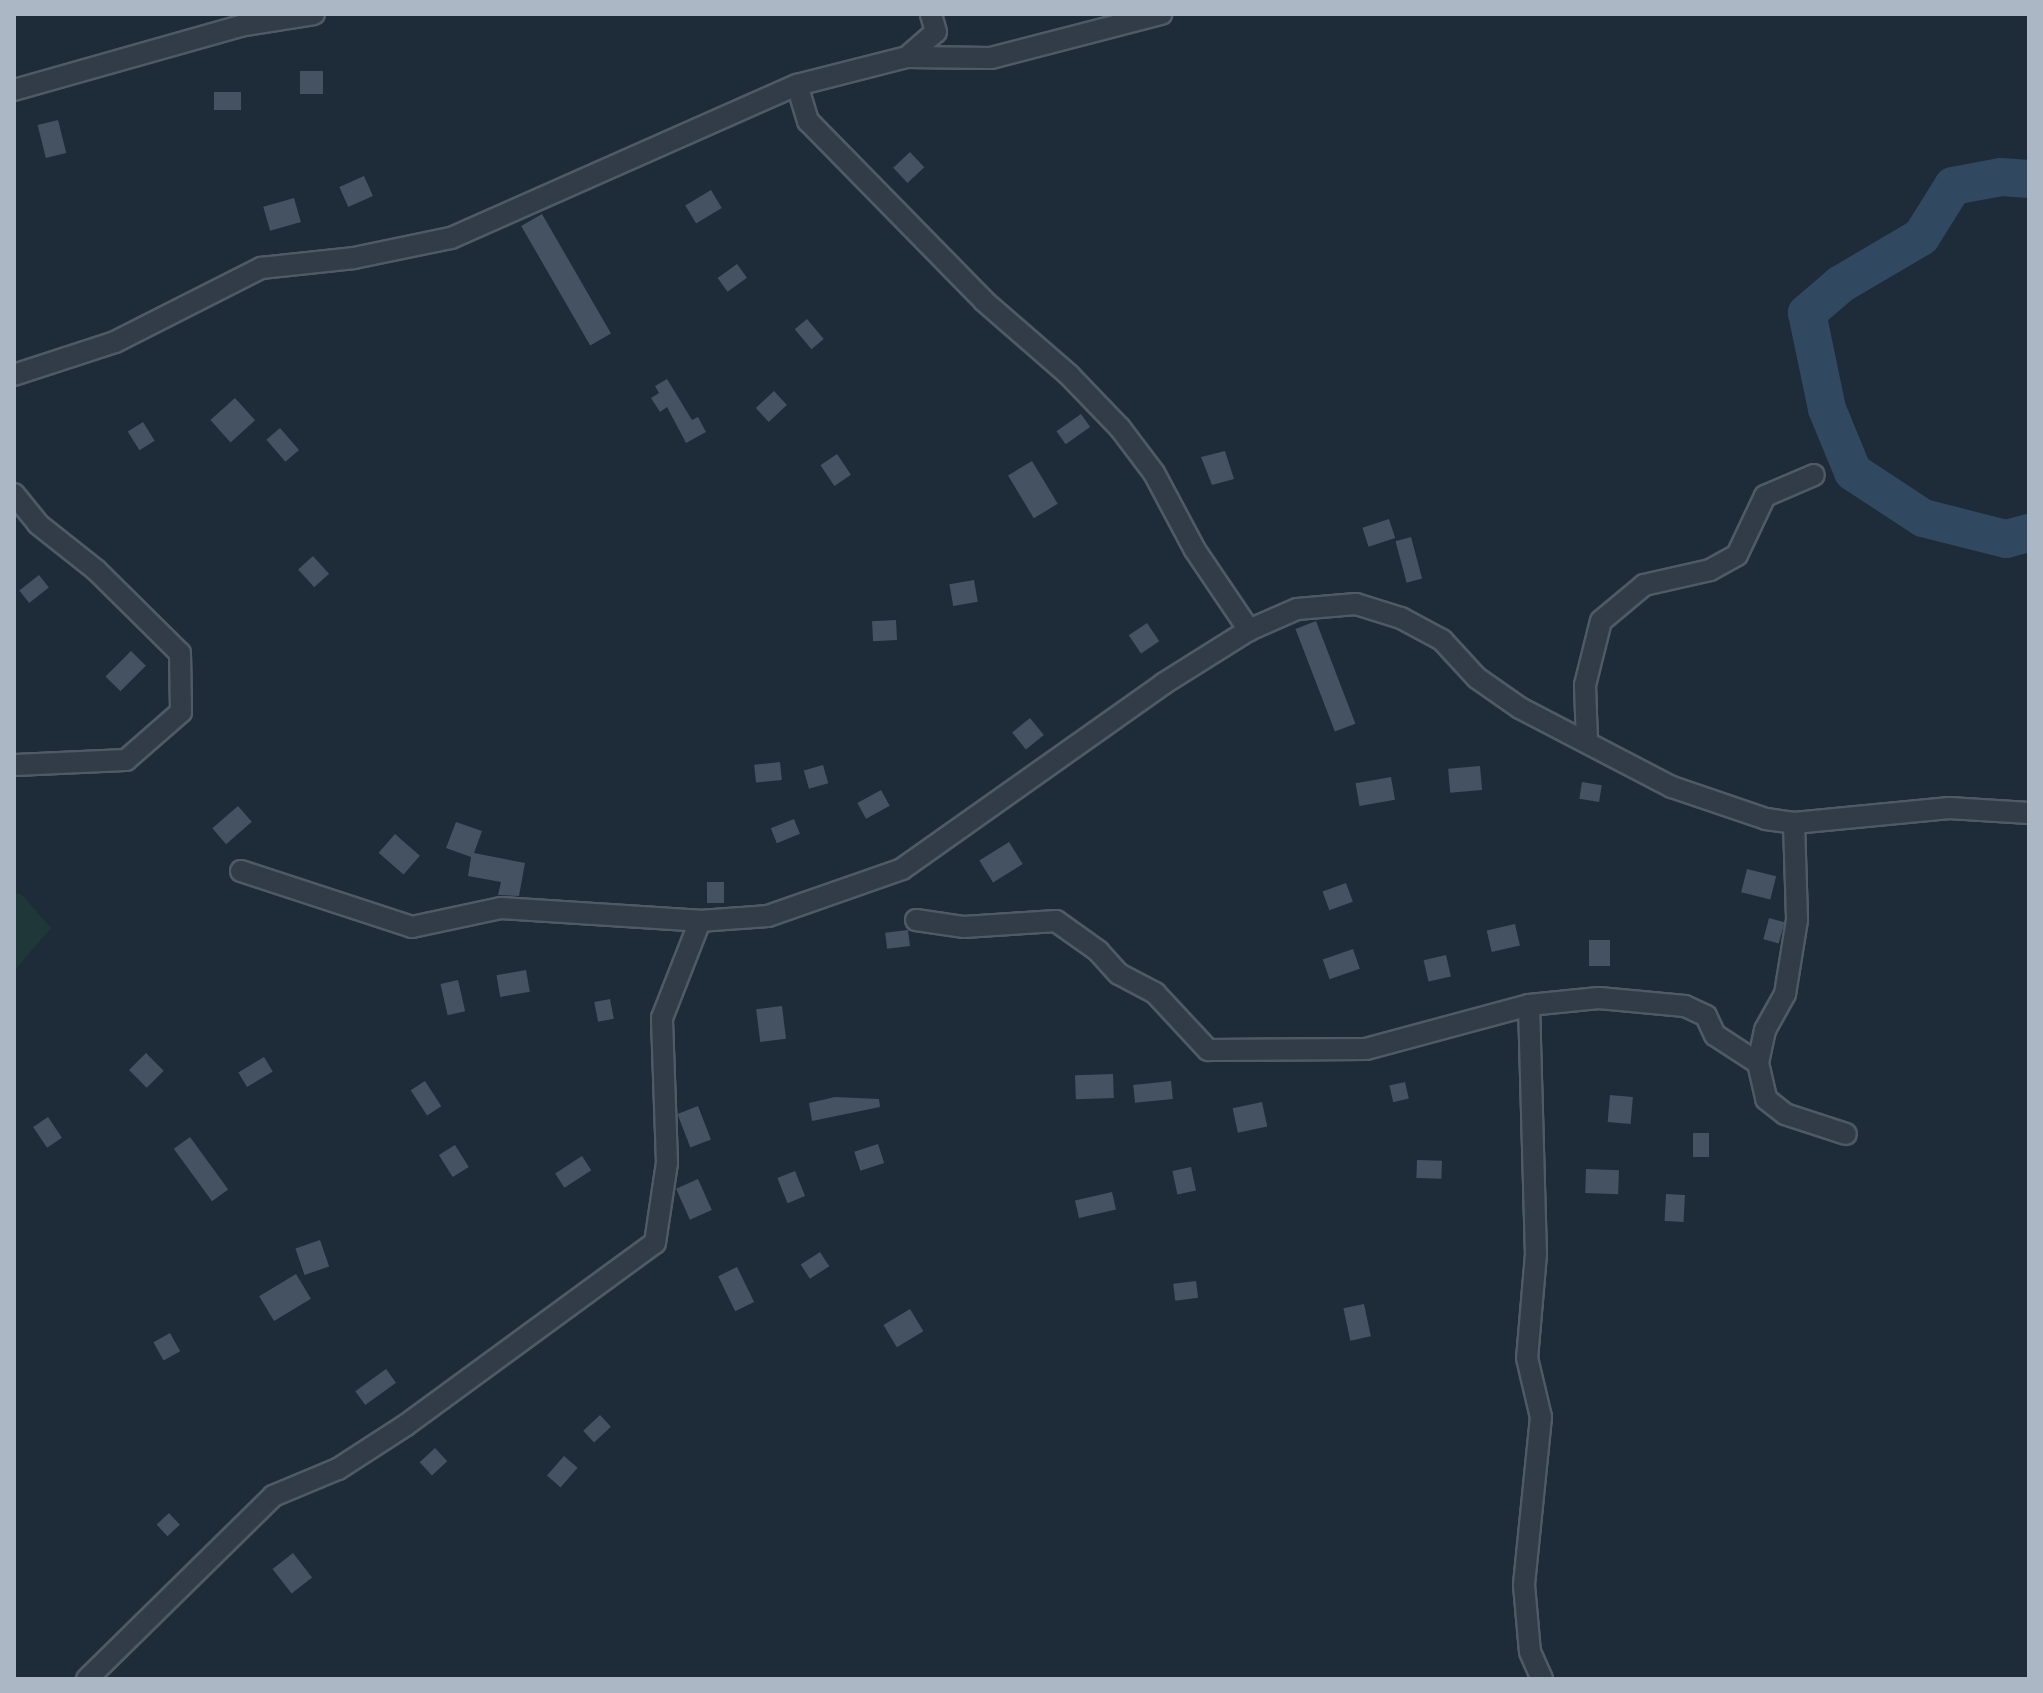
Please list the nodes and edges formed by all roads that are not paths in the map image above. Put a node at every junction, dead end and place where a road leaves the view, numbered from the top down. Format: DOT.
graph roads {
  1 [pos="314,14"];
  2 [pos="931,14"];
  3 [pos="1161,14"];
  4 [pos="907,57"];
  5 [pos="797,85"];
  6 [pos="14,90"];
  7 [pos="14,375"];
  8 [pos="1814,475"];
  9 [pos="14,494"];
  10 [pos="1249,630"];
  11 [pos="1587,742"];
  12 [pos="14,765"];
  13 [pos="2029,813"];
  14 [pos="1794,823"];
  15 [pos="241,871"];
  16 [pos="916,920"];
  17 [pos="700,921"];
  18 [pos="1529,1005"];
  19 [pos="1758,1063"];
  20 [pos="1846,1134"];
  21 [pos="87,1679"];
  22 [pos="1542,1679"];
  1 -- 6 [label="street"];
  2 -- 4 [label="street"];
  3 -- 4 [label="street"];
  4 -- 5 [label="street"];
  5 -- 7 [label="street"];
  5 -- 10 [label="street"];
  8 -- 11 [label="street"];
  9 -- 12 [label="street"];
  10 -- 11 [label="street"];
  10 -- 17 [label="street"];
  11 -- 14 [label="street"];
  13 -- 14 [label="street"];
  14 -- 19 [label="street"];
  15 -- 17 [label="street"];
  16 -- 18 [label="street"];
  17 -- 21 [label="street"];
  18 -- 19 [label="street"];
  18 -- 22 [label="street"];
  19 -- 20 [label="street"];
}
